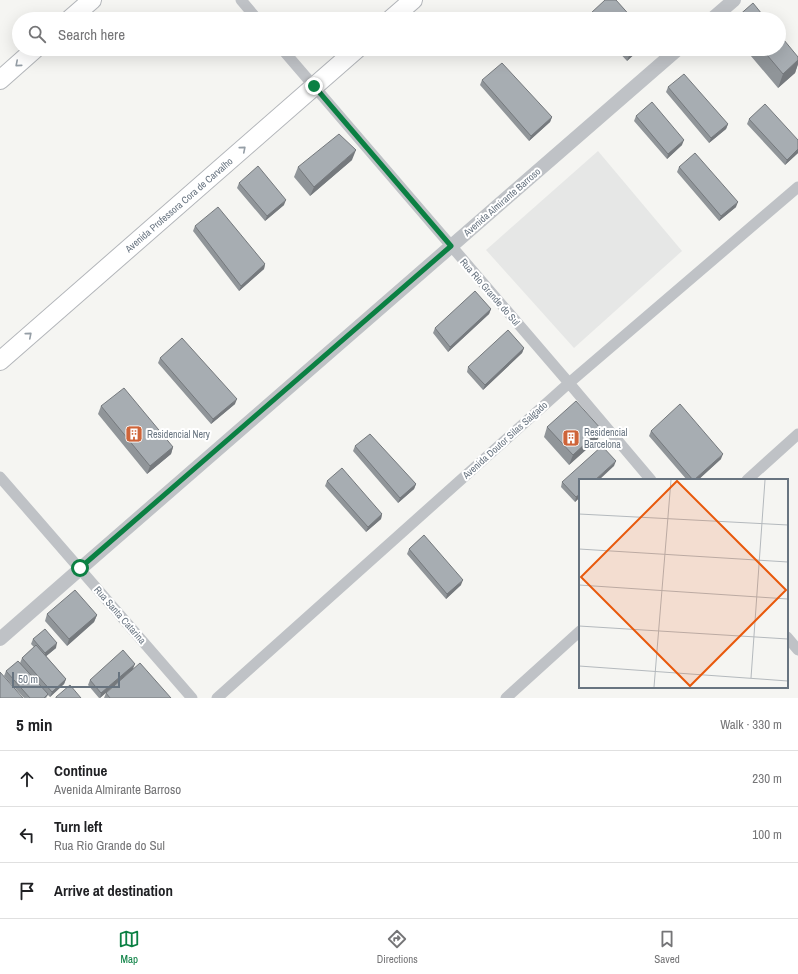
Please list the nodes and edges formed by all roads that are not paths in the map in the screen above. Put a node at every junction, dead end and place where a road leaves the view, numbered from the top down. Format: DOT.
graph roads {
  1 [pos="92,0"];
  2 [pos="240,0"];
  3 [pos="413,0"];
  4 [pos="734,0"];
  5 [pos="78,12"];
  6 [pos="251,12"];
  7 [pos="400,12"];
  8 [pos="720,12"];
  9 [pos="27,56"];
  10 [pos="288,56"];
  11 [pos="349,56"];
  12 [pos="670,56"];
  13 [pos="0,80"];
  14 [pos="314,86"];
  15 [pos="798,187"];
  16 [pos="451,246"];
  17 [pos="0,361"];
  18 [pos="569,383"];
  19 [pos="798,434"];
  20 [pos="0,477"];
  21 [pos="650,479"];
  22 [pos="748,479"];
  23 [pos="80,568"];
  24 [pos="579,632"];
  25 [pos="788,638"];
  26 [pos="0,639"];
  27 [pos="798,650"];
  28 [pos="192,698"];
  29 [pos="216,698"];
  30 [pos="506,698"];
  1 -- 5 [label="main road"];
  2 -- 6 [label="street"];
  3 -- 7 [label="main road"];
  4 -- 8 [label="street"];
  9 -- 13 [label="main road, one-way"];
  10 -- 14 [label="street, Rua Rio Grande do Sul"];
  11 -- 14 [label="main road, Avenida Professora Cora de Carvalho"];
  12 -- 16 [label="street, Avenida Almirante Barroso"];
  14 -- 16 [label="street, Rua Rio Grande do Sul"];
  17 -- 14 [label="main road, Avenida Professora Cora de Carvalho, one-way"];
  15 -- 18 [label="street, Avenida Doutor Silas Salgado"];
  16 -- 18 [label="street, Rua Rio Grande do Sul"];
  16 -- 23 [label="street, Avenida Almirante Barroso"];
  18 -- 21 [label="street, Rua Rio Grande do Sul"];
  18 -- 29 [label="street, Avenida Doutor Silas Salgado"];
  19 -- 22 [label="street"];
  20 -- 23 [label="street, Rua Santa Catarina"];
  23 -- 26 [label="street, Avenida Almirante Barroso"];
  23 -- 28 [label="street, Rua Santa Catarina"];
  24 -- 30 [label="street"];
  25 -- 27 [label="street"];
}
